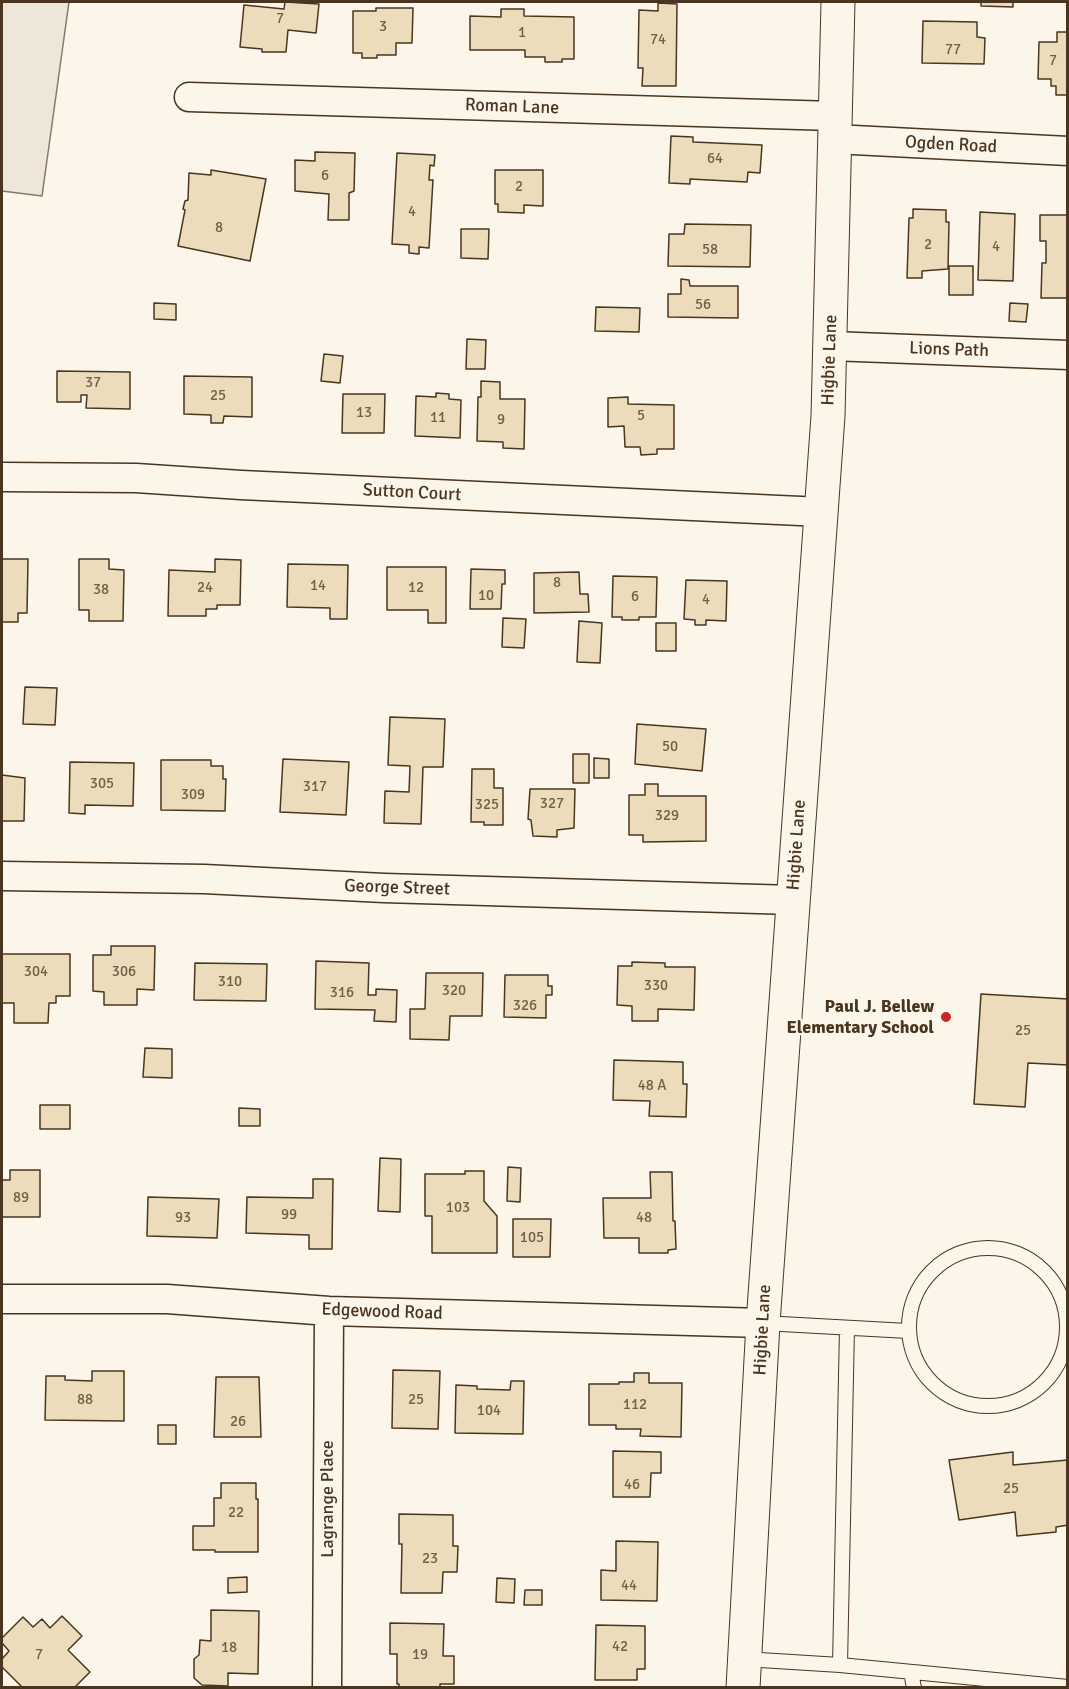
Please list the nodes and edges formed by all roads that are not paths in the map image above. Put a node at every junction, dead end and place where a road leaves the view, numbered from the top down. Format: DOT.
graph roads {
  1 [pos="838,2"];
  2 [pos="189,97"];
  3 [pos="834,128"];
  4 [pos="1068,152"];
  5 [pos="831,346"];
  6 [pos="1068,355"];
  7 [pos="2,477"];
  8 [pos="822,512"];
  9 [pos="2,876"];
  10 [pos="793,900"];
  11 [pos="2,1299"];
  12 [pos="329,1311"];
  13 [pos="763,1323"];
  14 [pos="847,1328"];
  15 [pos="908,1331"];
  16 [pos="840,1665"];
  17 [pos="911,1672"];
  18 [pos="743,1673"];
  19 [pos="1068,1687"];
  20 [pos="327,1688"];
  21 [pos="914,1688"];
  1 -- 3 [label="main road, Higbie Lane"];
  2 -- 3 [label="street, Roman Lane"];
  3 -- 4 [label="street, Ogden Road"];
  3 -- 5 [label="main road, Higbie Lane"];
  5 -- 6 [label="street, Lions Path"];
  5 -- 8 [label="main road, Higbie Lane"];
  7 -- 8 [label="street, Sutton Court"];
  8 -- 10 [label="main road, Higbie Lane"];
  9 -- 10 [label="street, George Street"];
  10 -- 13 [label="main road, Higbie Lane"];
  11 -- 12 [label="street, Edgewood Road"];
  12 -- 13 [label="street, Edgewood Road"];
  12 -- 20 [label="street, Lagrange Place"];
  13 -- 14 [label="lane"];
  13 -- 18 [label="main road, Higbie Lane"];
  14 -- 15 [label="lane"];
  14 -- 16 [label="lane"];
  15 -- 15 [label="lane"];
  16 -- 17 [label="lane"];
  16 -- 18 [label="lane"];
  17 -- 19 [label="lane"];
  17 -- 21 [label="lane"];
}
